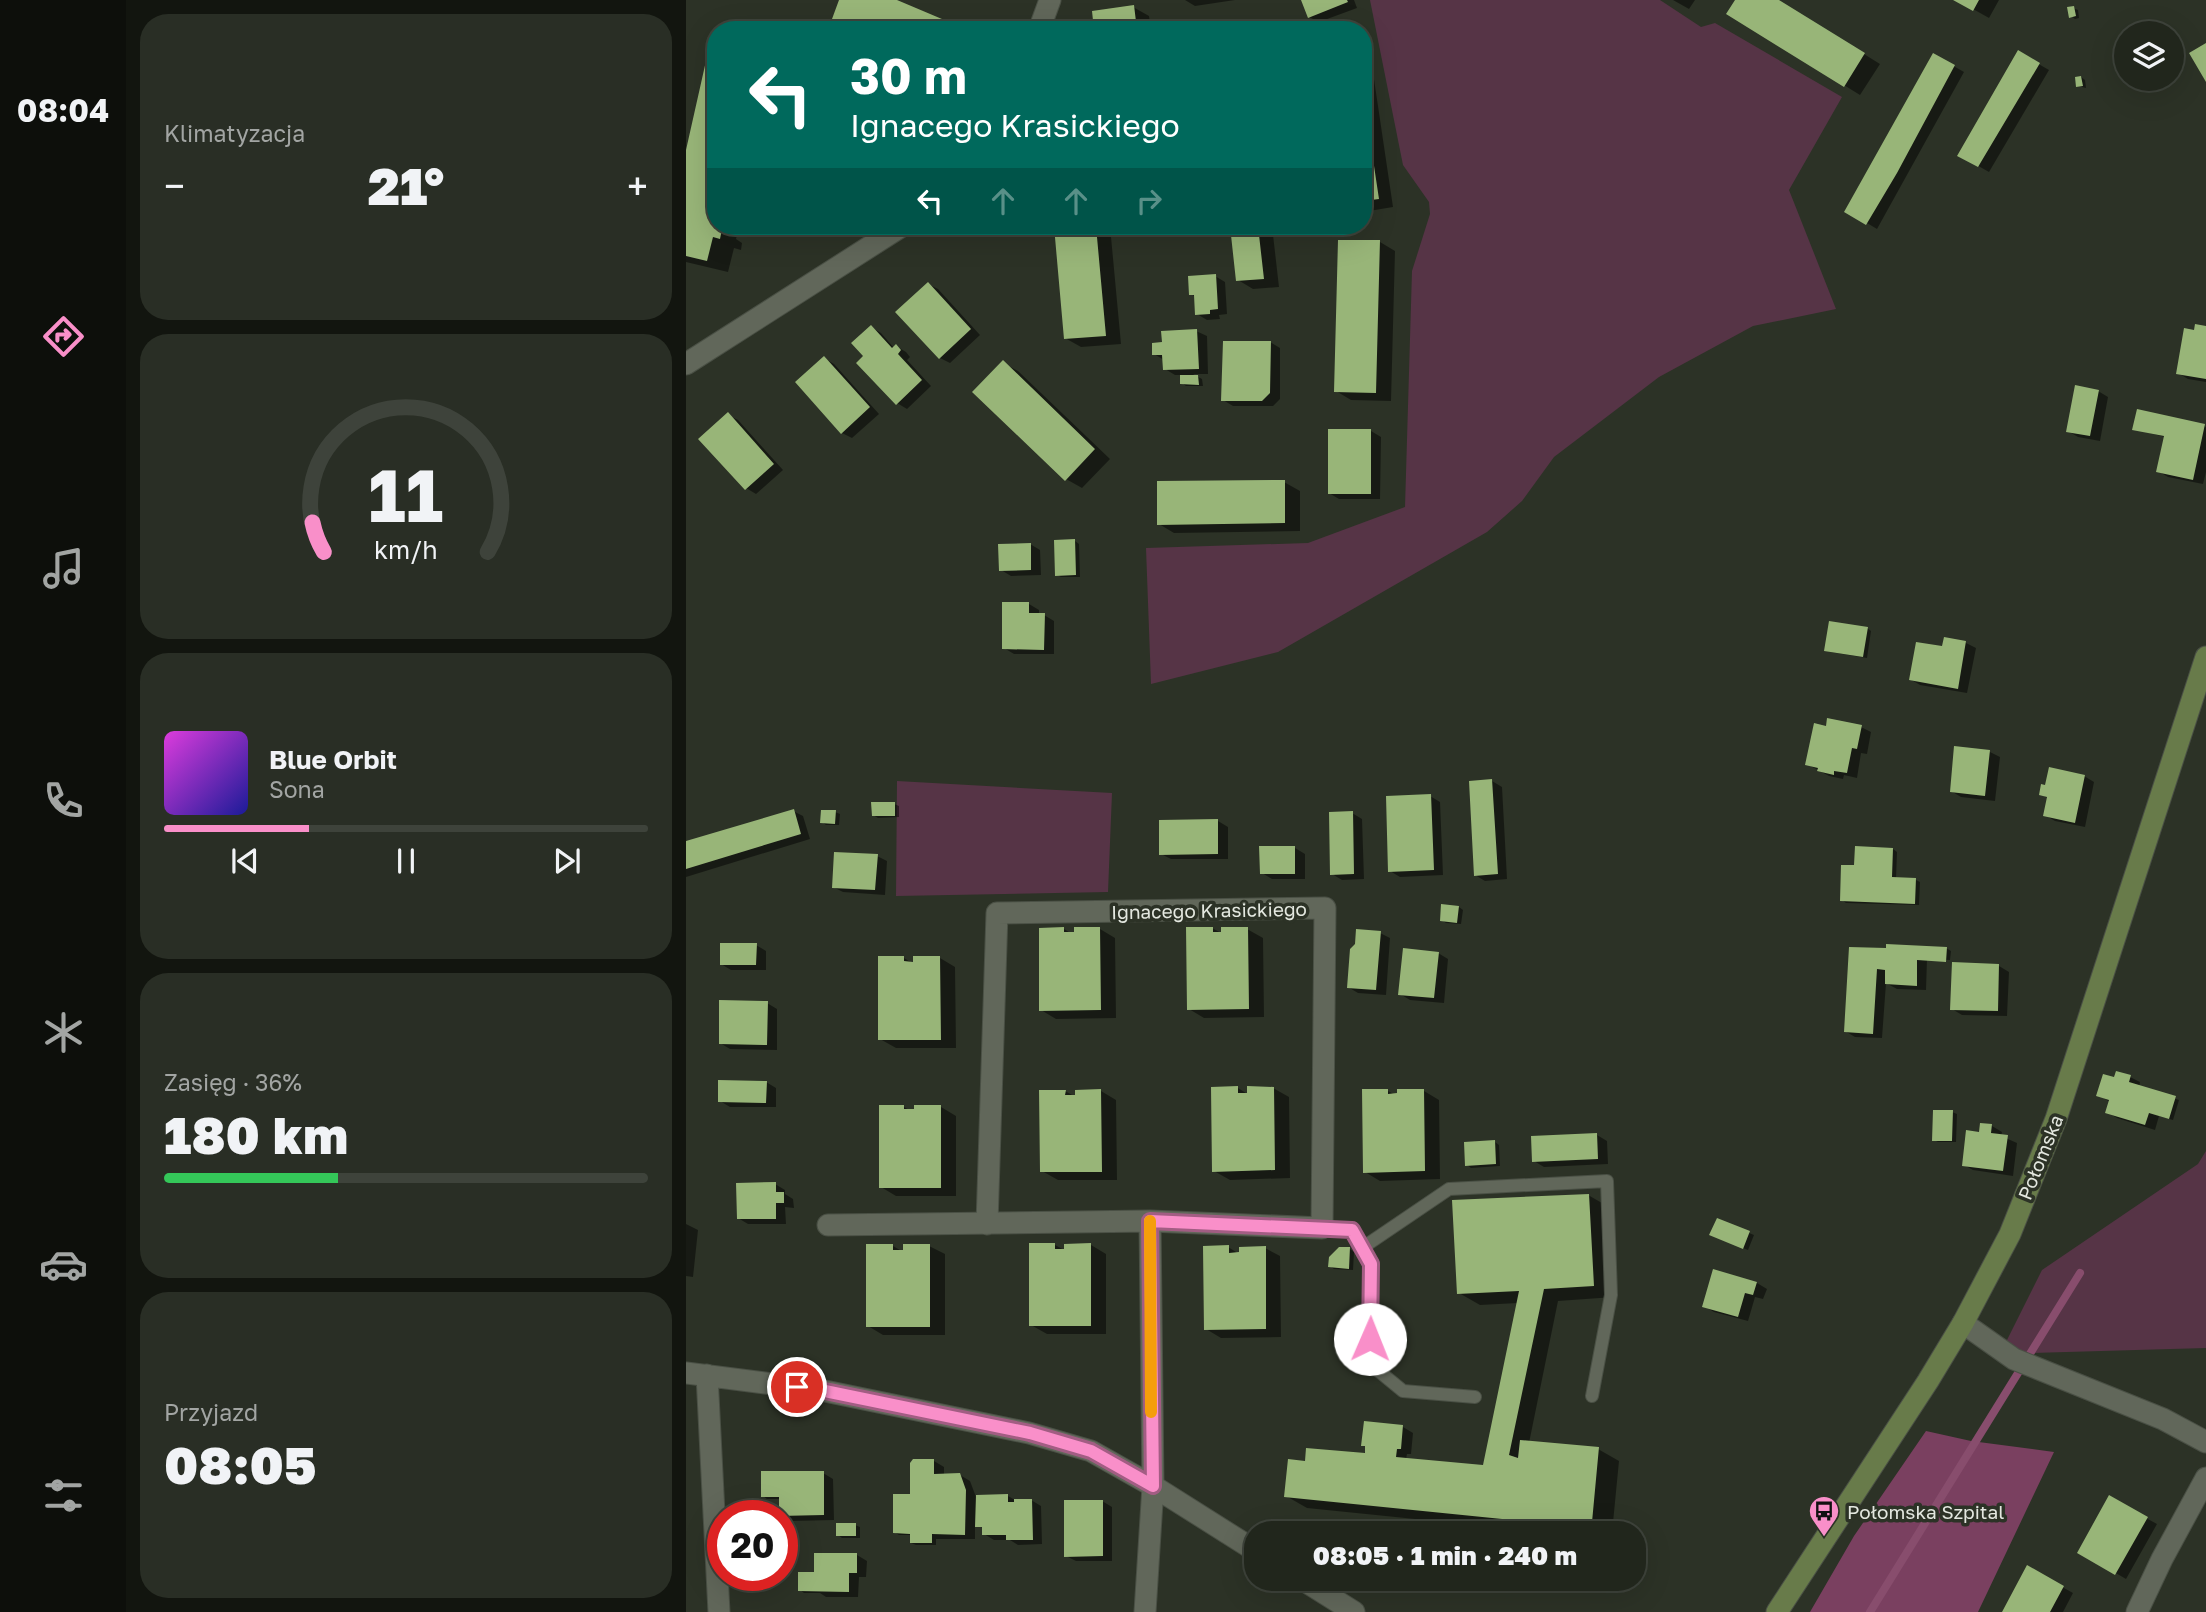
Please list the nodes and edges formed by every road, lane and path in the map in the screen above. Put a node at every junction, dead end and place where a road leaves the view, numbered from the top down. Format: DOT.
graph roads {
  1 [pos="1050,0"];
  2 [pos="1042,21"];
  3 [pos="891,235"];
  4 [pos="686,364"];
  5 [pos="2206,657"];
  6 [pos="1150,1221"];
  7 [pos="987,1224"];
  8 [pos="828,1225"];
  9 [pos="1322,1228"];
  10 [pos="1362,1248"];
  11 [pos="1963,1323"];
  12 [pos="696,1374"];
  13 [pos="1592,1396"];
  14 [pos="1475,1397"];
  15 [pos="2206,1442"];
  16 [pos="2206,1478"];
  17 [pos="1153,1486"];
  18 [pos="1244,1543"];
  19 [pos="1321,1591"];
  20 [pos="719,1612"];
  21 [pos="1145,1612"];
  22 [pos="1354,1612"];
  23 [pos="1777,1612"];
  24 [pos="2137,1612"];
  1 -- 2 [label="street"];
  3 -- 4 [label="street"];
  5 -- 11 [label="street, Połomska"];
  6 -- 7 [label="street"];
  6 -- 9 [label="street"];
  6 -- 17 [label="street"];
  7 -- 8 [label="street"];
  7 -- 9 [label="street, Ignacego Krasickiego"];
  9 -- 10 [label="lane"];
  10 -- 13 [label="lane"];
  10 -- 14 [label="lane"];
  11 -- 15 [label="street"];
  11 -- 23 [label="street, Połomska"];
  12 -- 17 [label="street"];
  12 -- 20 [label="street"];
  16 -- 24 [label="street"];
  17 -- 18 [label="street"];
  17 -- 21 [label="street"];
  19 -- 22 [label="street"];
}
